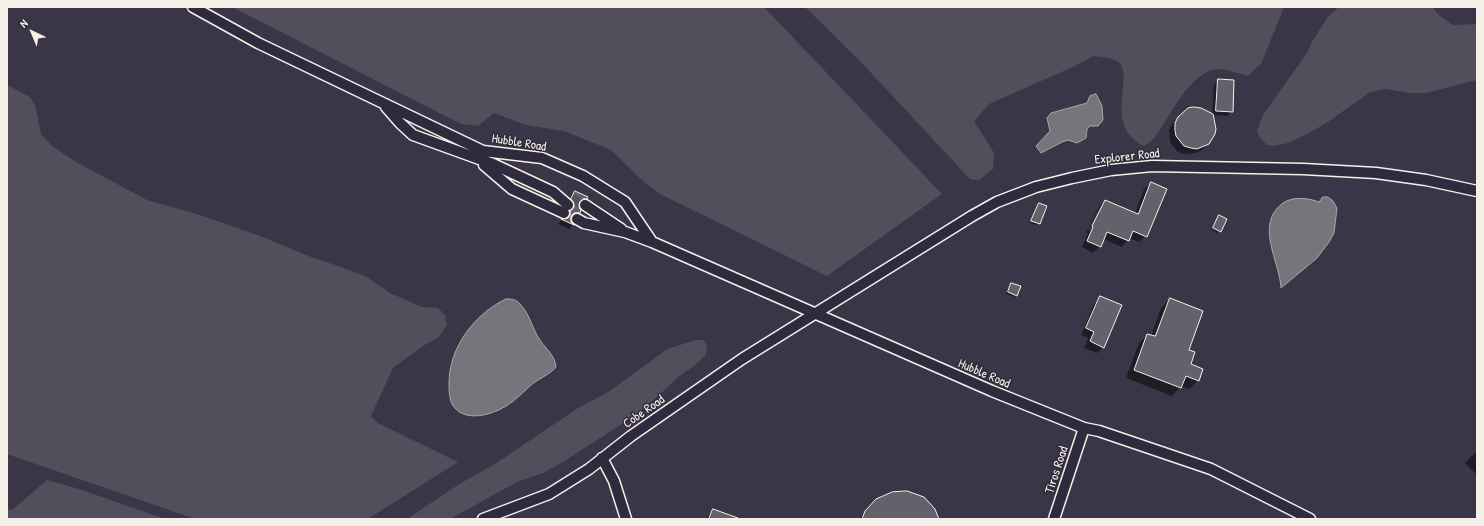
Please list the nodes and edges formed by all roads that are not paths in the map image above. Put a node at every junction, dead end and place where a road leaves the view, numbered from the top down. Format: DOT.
graph roads {
  1 [pos="193,7"];
  2 [pos="384,104"];
  3 [pos="476,159"];
  4 [pos="1477,191"];
  5 [pos="625,232"];
  6 [pos="652,242"];
  7 [pos="814,314"];
  8 [pos="1084,428"];
  9 [pos="602,458"];
  10 [pos="483,519"];
  11 [pos="626,519"];
  12 [pos="1054,519"];
  13 [pos="1310,519"];
  1 -- 2 [label="street, Hubble Road"];
  2 -- 3 [label="street, Hubble Road"];
  2 -- 6 [label="street, Hubble Road"];
  3 -- 3 [label="street, Hubble Road"];
  4 -- 7 [label="street, Explorer Road"];
  5 -- 5 [label="street, Hubble Road"];
  5 -- 6 [label="street, Hubble Road"];
  6 -- 7 [label="street, Hubble Road"];
  7 -- 8 [label="street, Hubble Road"];
  7 -- 9 [label="street, Cobe Road"];
  8 -- 12 [label="street, Tiros Road"];
  8 -- 13 [label="street, Hubble Road"];
  9 -- 10 [label="street, Cobe Road"];
  9 -- 11 [label="street"];
}
